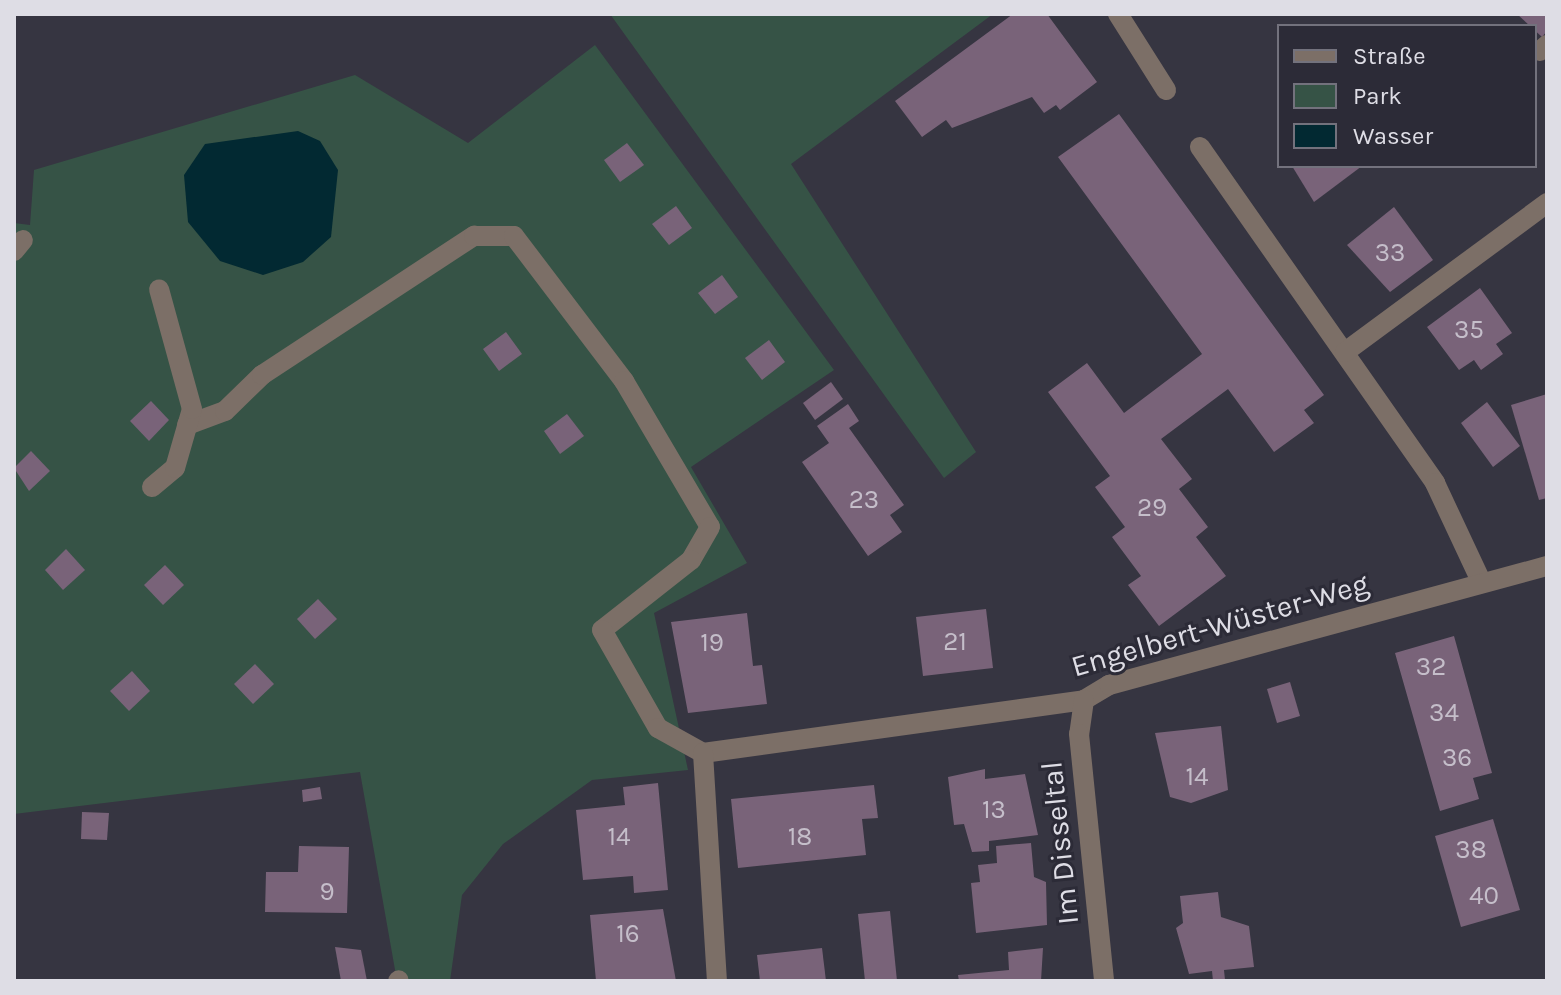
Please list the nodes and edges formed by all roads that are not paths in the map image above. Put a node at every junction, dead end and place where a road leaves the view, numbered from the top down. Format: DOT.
graph roads {
  1 [pos="1118,14"];
  2 [pos="1166,90"];
  3 [pos="1200,147"];
  4 [pos="1547,203"];
  5 [pos="159,289"];
  6 [pos="1345,352"];
  7 [pos="187,425"];
  8 [pos="152,487"];
  9 [pos="1539,568"];
  10 [pos="1481,581"];
  11 [pos="1084,700"];
  12 [pos="695,751"];
  13 [pos="717,981"];
  14 [pos="1104,981"];
  1 -- 2 [label="street"];
  3 -- 6 [label="street"];
  4 -- 6 [label="street"];
  5 -- 7 [label="street"];
  6 -- 10 [label="street"];
  7 -- 8 [label="street"];
  7 -- 12 [label="street"];
  9 -- 10 [label="street, Engelbert-Wüster-Weg"];
  10 -- 11 [label="street, Engelbert-Wüster-Weg"];
  11 -- 12 [label="street, Engelbert-Wüster-Weg"];
  11 -- 14 [label="street, Im Disseltal"];
  12 -- 13 [label="street"];
}
